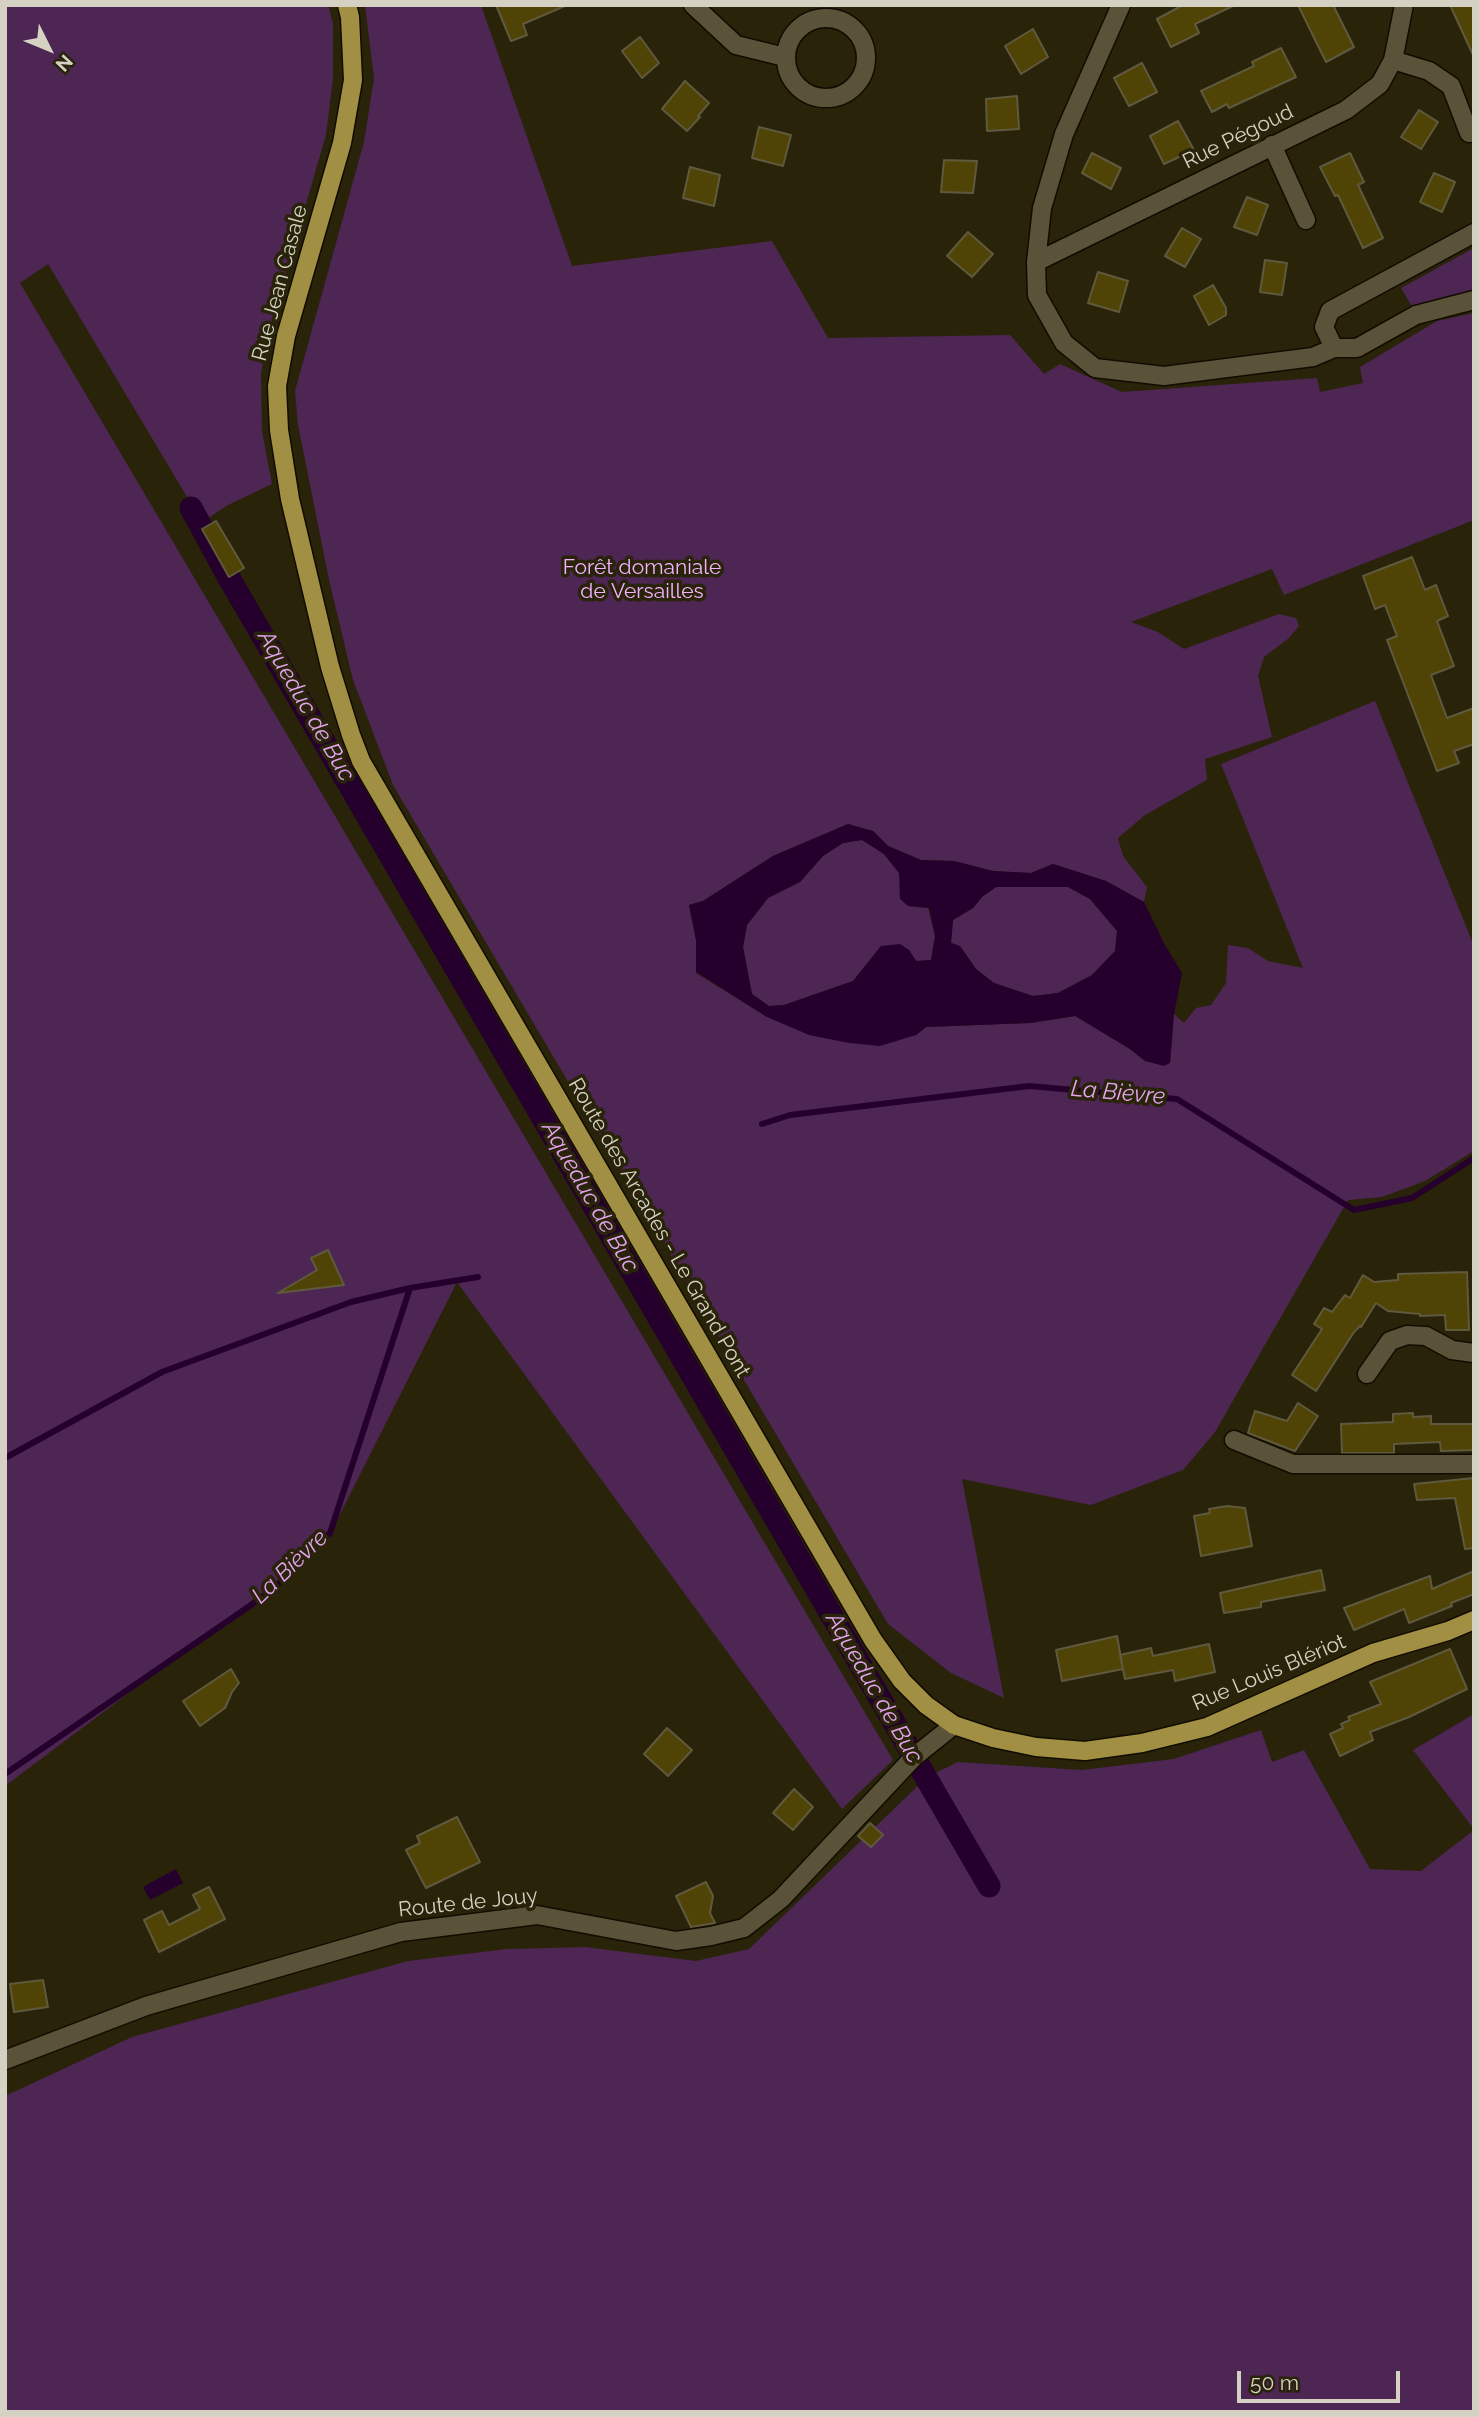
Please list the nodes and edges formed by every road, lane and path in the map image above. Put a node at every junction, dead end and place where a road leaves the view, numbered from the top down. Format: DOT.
graph roads {
  1 [pos="347,5"];
  2 [pos="693,5"];
  3 [pos="1121,5"];
  4 [pos="1404,5"];
  5 [pos="785,57"];
  6 [pos="1393,60"];
  7 [pos="1469,133"];
  8 [pos="1272,145"];
  9 [pos="1306,220"];
  10 [pos="1474,233"];
  11 [pos="1037,262"];
  12 [pos="1474,300"];
  13 [pos="1334,348"];
  14 [pos="351,735"];
  15 [pos="1474,1353"];
  16 [pos="1367,1374"];
  17 [pos="1234,1440"];
  18 [pos="1474,1464"];
  19 [pos="1474,1620"];
  20 [pos="954,1725"];
  21 [pos="5,2060"];
  1 -- 14 [label="main road, Rue Jean Casale"];
  2 -- 5 [label="street"];
  3 -- 11 [label="street"];
  4 -- 6 [label="street, Rue Pégoud"];
  5 -- 5 [label="street"];
  6 -- 7 [label="street"];
  6 -- 8 [label="street, Rue Pégoud"];
  8 -- 9 [label="street"];
  8 -- 11 [label="street, Rue Pégoud"];
  10 -- 13 [label="street"];
  11 -- 13 [label="street"];
  12 -- 13 [label="street"];
  14 -- 20 [label="main road, Route des Arcades - Le Grand Pont"];
  15 -- 16 [label="street"];
  17 -- 18 [label="street"];
  19 -- 20 [label="main road, Rue Louis Blériot"];
  20 -- 21 [label="street, Route de Jouy"];
}
